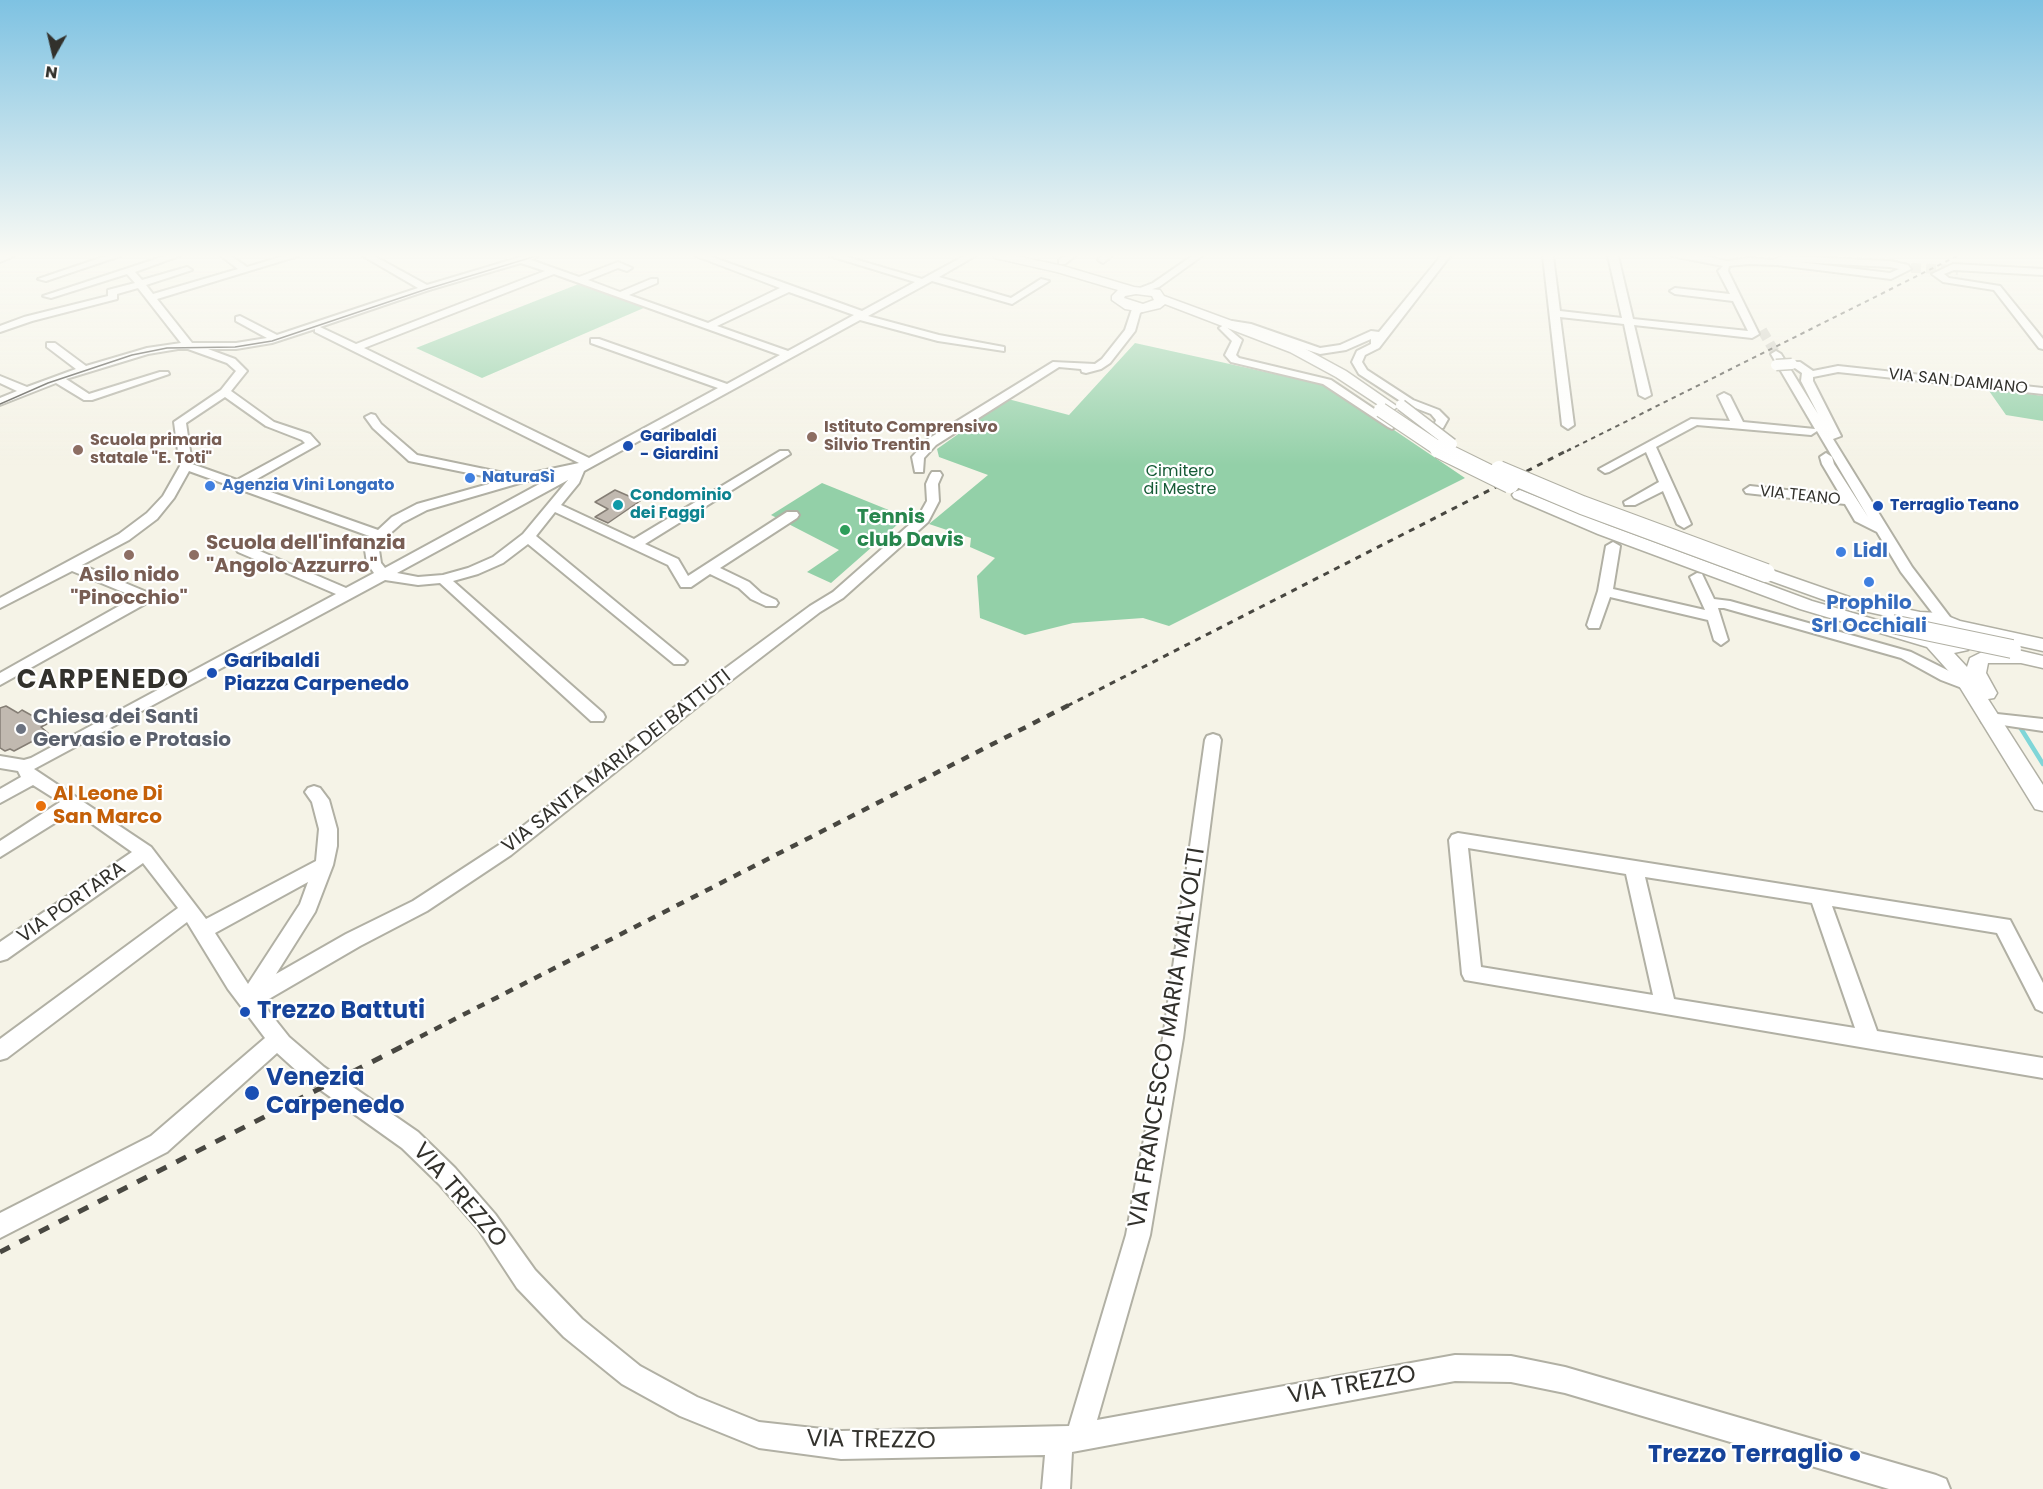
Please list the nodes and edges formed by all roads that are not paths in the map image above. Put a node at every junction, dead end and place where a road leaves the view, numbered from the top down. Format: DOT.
graph roads {
  1 [pos="174,325"];
  2 [pos="252,325"];
  3 [pos="316,325"];
  4 [pos="413,325"];
  5 [pos="843,325"];
  6 [pos="894,325"];
  7 [pos="1131,325"];
  8 [pos="1387,325"];
  9 [pos="1390,325"];
  10 [pos="1557,325"];
  11 [pos="1630,325"];
  12 [pos="1661,325"];
  13 [pos="1754,325"];
  14 [pos="1755,325"];
  15 [pos="2027,325"];
  16 [pos="710,326"];
  17 [pos="1228,326"];
  18 [pos="319,330"];
  19 [pos="1758,332"];
  20 [pos="1383,334"];
  21 [pos="277,339"];
  22 [pos="595,340"];
  23 [pos="51,345"];
  24 [pos="189,346"];
  25 [pos="2043,346"];
  26 [pos="222,347"];
  27 [pos="355,348"];
  28 [pos="1000,349"];
  29 [pos="211,354"];
  30 [pos="789,355"];
  31 [pos="1776,360"];
  32 [pos="1794,364"];
  33 [pos="99,365"];
  34 [pos="84,370"];
  35 [pos="1874,372"];
  36 [pos="164,374"];
  37 [pos="1808,375"];
  38 [pos="0,379"];
  39 [pos="58,379"];
  40 [pos="119,379"];
  41 [pos="728,388"];
  42 [pos="26,391"];
  43 [pos="2043,391"];
  44 [pos="225,392"];
  45 [pos="1645,395"];
  46 [pos="1724,396"];
  47 [pos="0,402"];
  48 [pos="1391,407"];
  49 [pos="371,417"];
  50 [pos="1738,424"];
  51 [pos="1568,425"];
  52 [pos="1811,431"];
  53 [pos="1649,446"];
  54 [pos="1446,447"];
  55 [pos="784,454"];
  56 [pos="1826,457"];
  57 [pos="186,466"];
  58 [pos="584,466"];
  59 [pos="1605,469"];
  60 [pos="1488,470"];
  61 [pos="1848,474"];
  62 [pos="521,479"];
  63 [pos="238,484"];
  64 [pos="1666,484"];
  65 [pos="1750,490"];
  66 [pos="1526,492"];
  67 [pos="1850,501"];
  68 [pos="1630,502"];
  69 [pos="554,507"];
  70 [pos="792,515"];
  71 [pos="1684,524"];
  72 [pos="1881,529"];
  73 [pos="380,535"];
  74 [pos="528,537"];
  75 [pos="635,544"];
  76 [pos="1613,546"];
  77 [pos="243,549"];
  78 [pos="73,566"];
  79 [pos="710,569"];
  80 [pos="1906,569"];
  81 [pos="383,575"];
  82 [pos="1697,577"];
  83 [pos="443,579"];
  84 [pos="1605,591"];
  85 [pos="348,594"];
  86 [pos="771,603"];
  87 [pos="1709,603"];
  88 [pos="0,604"];
  89 [pos="1715,617"];
  90 [pos="1922,618"];
  91 [pos="1849,619"];
  92 [pos="1950,623"];
  93 [pos="1594,625"];
  94 [pos="1721,640"];
  95 [pos="1931,642"];
  96 [pos="2043,645"];
  97 [pos="2014,650"];
  98 [pos="2043,651"];
  99 [pos="1958,653"];
  100 [pos="2043,656"];
  101 [pos="680,661"];
  102 [pos="2043,662"];
  103 [pos="0,680"];
  104 [pos="1968,684"];
  105 [pos="597,717"];
  106 [pos="1995,717"];
  107 [pos="2037,724"];
  108 [pos="1213,740"];
  109 [pos="2043,741"];
  110 [pos="0,762"];
  111 [pos="29,772"];
  112 [pos="314,792"];
  113 [pos="2040,796"];
  114 [pos="0,797"];
  115 [pos="74,802"];
  116 [pos="0,850"];
  117 [pos="145,852"];
  118 [pos="324,865"];
  119 [pos="1634,868"];
  120 [pos="1819,897"];
  121 [pos="190,909"];
  122 [pos="203,930"];
  123 [pos="0,953"];
  124 [pos="249,1000"];
  125 [pos="2043,1003"];
  126 [pos="1666,1006"];
  127 [pos="278,1039"];
  128 [pos="1870,1040"];
  129 [pos="0,1050"];
  130 [pos="2043,1068"];
  131 [pos="0,1226"];
  132 [pos="1069,1439"];
  133 [pos="1056,1489"];
  134 [pos="1936,1489"];
  1 -- 24 [label="street"];
  2 -- 21 [label="street"];
  3 -- 21 [label="street"];
  4 -- 27 [label="street"];
  5 -- 30 [label="street"];
  6 -- 28 [label="street"];
  7 -- 124 [label="street, VIA SANTA MARIA DEI BATTUTI"];
  8 -- 17 [label="street"];
  9 -- 20 [label="street"];
  10 -- 51 [label="street"];
  11 -- 45 [label="street"];
  12 -- 19 [label="street"];
  13 -- 19 [label="street"];
  14 -- 19 [label="street"];
  15 -- 25 [label="street"];
  16 -- 30 [label="street"];
  17 -- 20 [label="street"];
  17 -- 48 [label="main road"];
  18 -- 27 [label="street"];
  20 -- 48 [label="street"];
  21 -- 26 [label="street"];
  22 -- 41 [label="street"];
  23 -- 34 [label="street"];
  24 -- 26 [label="street"];
  24 -- 29 [label="street"];
  24 -- 33 [label="street"];
  26 -- 29 [label="street"];
  27 -- 58 [label="street"];
  29 -- 44 [label="street"];
  30 -- 41 [label="street"];
  31 -- 32 [label="street, VIA SAN DAMIANO, bridge"];
  31 -- 52 [label="street"];
  31 -- 61 [label="street"];
  32 -- 35 [label="street, VIA SAN DAMIANO"];
  32 -- 37 [label="street"];
  33 -- 34 [label="street"];
  33 -- 40 [label="street"];
  34 -- 39 [label="street"];
  35 -- 37 [label="street, VIA SAN DAMIANO"];
  35 -- 43 [label="street, VIA SAN DAMIANO"];
  36 -- 40 [label="street"];
  37 -- 61 [label="street"];
  38 -- 42 [label="street"];
  39 -- 40 [label="street"];
  39 -- 42 [label="street"];
  41 -- 58 [label="street"];
  42 -- 47 [label="street"];
  44 -- 57 [label="street"];
  44 -- 63 [label="street"];
  46 -- 50 [label="street"];
  48 -- 54 [label="main road, bridge"];
  49 -- 62 [label="street"];
  50 -- 52 [label="street"];
  50 -- 53 [label="street"];
  52 -- 56 [label="street"];
  53 -- 59 [label="street"];
  53 -- 64 [label="street"];
  54 -- 60 [label="main road, bridge"];
  54 -- 66 [label="main road, bridge"];
  55 -- 75 [label="street"];
  56 -- 61 [label="street"];
  56 -- 67 [label="street"];
  57 -- 63 [label="street"];
  57 -- 78 [label="street"];
  58 -- 62 [label="street"];
  58 -- 69 [label="street"];
  58 -- 81 [label="street"];
  60 -- 66 [label="main road, bridge"];
  60 -- 90 [label="main road, bridge"];
  61 -- 72 [label="street"];
  62 -- 73 [label="street"];
  63 -- 73 [label="street"];
  64 -- 68 [label="street"];
  64 -- 71 [label="street"];
  65 -- 67 [label="street, VIA TEANO"];
  66 -- 91 [label="main road"];
  66 -- 97 [label="main road, bridge"];
  67 -- 72 [label="street"];
  69 -- 74 [label="street"];
  69 -- 75 [label="street"];
  70 -- 79 [label="street"];
  72 -- 80 [label="street"];
  73 -- 81 [label="street"];
  74 -- 83 [label="street"];
  74 -- 101 [label="street"];
  75 -- 79 [label="street"];
  76 -- 84 [label="street"];
  77 -- 85 [label="street"];
  78 -- 88 [label="street"];
  78 -- 103 [label="street"];
  79 -- 86 [label="street"];
  80 -- 90 [label="street"];
  80 -- 92 [label="street"];
  81 -- 83 [label="street"];
  81 -- 85 [label="street"];
  82 -- 87 [label="street"];
  83 -- 105 [label="street"];
  84 -- 89 [label="street"];
  84 -- 93 [label="street"];
  85 -- 111 [label="street"];
  87 -- 89 [label="street"];
  87 -- 104 [label="street"];
  89 -- 94 [label="street"];
  90 -- 92 [label="main road"];
  90 -- 95 [label="main road"];
  91 -- 95 [label="main road"];
  91 -- 99 [label="main road"];
  92 -- 96 [label="main road"];
  92 -- 99 [label="main road"];
  95 -- 99 [label="main road"];
  97 -- 98 [label="main road"];
  97 -- 99 [label="main road"];
  97 -- 100 [label="main road"];
  97 -- 102 [label="main road"];
  97 -- 106 [label="main road"];
  99 -- 104 [label="main road"];
  99 -- 106 [label="main road"];
  104 -- 106 [label="main road"];
  106 -- 107 [label="street"];
  106 -- 113 [label="main road"];
  107 -- 109 [label="street"];
  108 -- 132 [label="street, VIA FRANCESCO MARIA MALVOLTI"];
  110 -- 111 [label="street"];
  111 -- 114 [label="street"];
  111 -- 115 [label="street, VIA TREZZO"];
  112 -- 118 [label="street"];
  115 -- 116 [label="street"];
  115 -- 117 [label="street, VIA TREZZO"];
  117 -- 121 [label="street, VIA TREZZO"];
  117 -- 123 [label="street, VIA PORTARA"];
  118 -- 122 [label="street"];
  118 -- 124 [label="street"];
  119 -- 120 [label="street"];
  119 -- 126 [label="street"];
  119 -- 126 [label="street"];
  120 -- 125 [label="street"];
  120 -- 128 [label="street"];
  121 -- 122 [label="street, VIA TREZZO"];
  121 -- 129 [label="street"];
  122 -- 124 [label="street, VIA TREZZO"];
  124 -- 127 [label="street, VIA TREZZO"];
  126 -- 128 [label="street"];
  127 -- 131 [label="street"];
  127 -- 132 [label="street, VIA TREZZO"];
  128 -- 130 [label="street"];
  132 -- 133 [label="street, VIA FRANCESCO MARIA MALVOLTI"];
  132 -- 134 [label="street, VIA TREZZO"];
}
